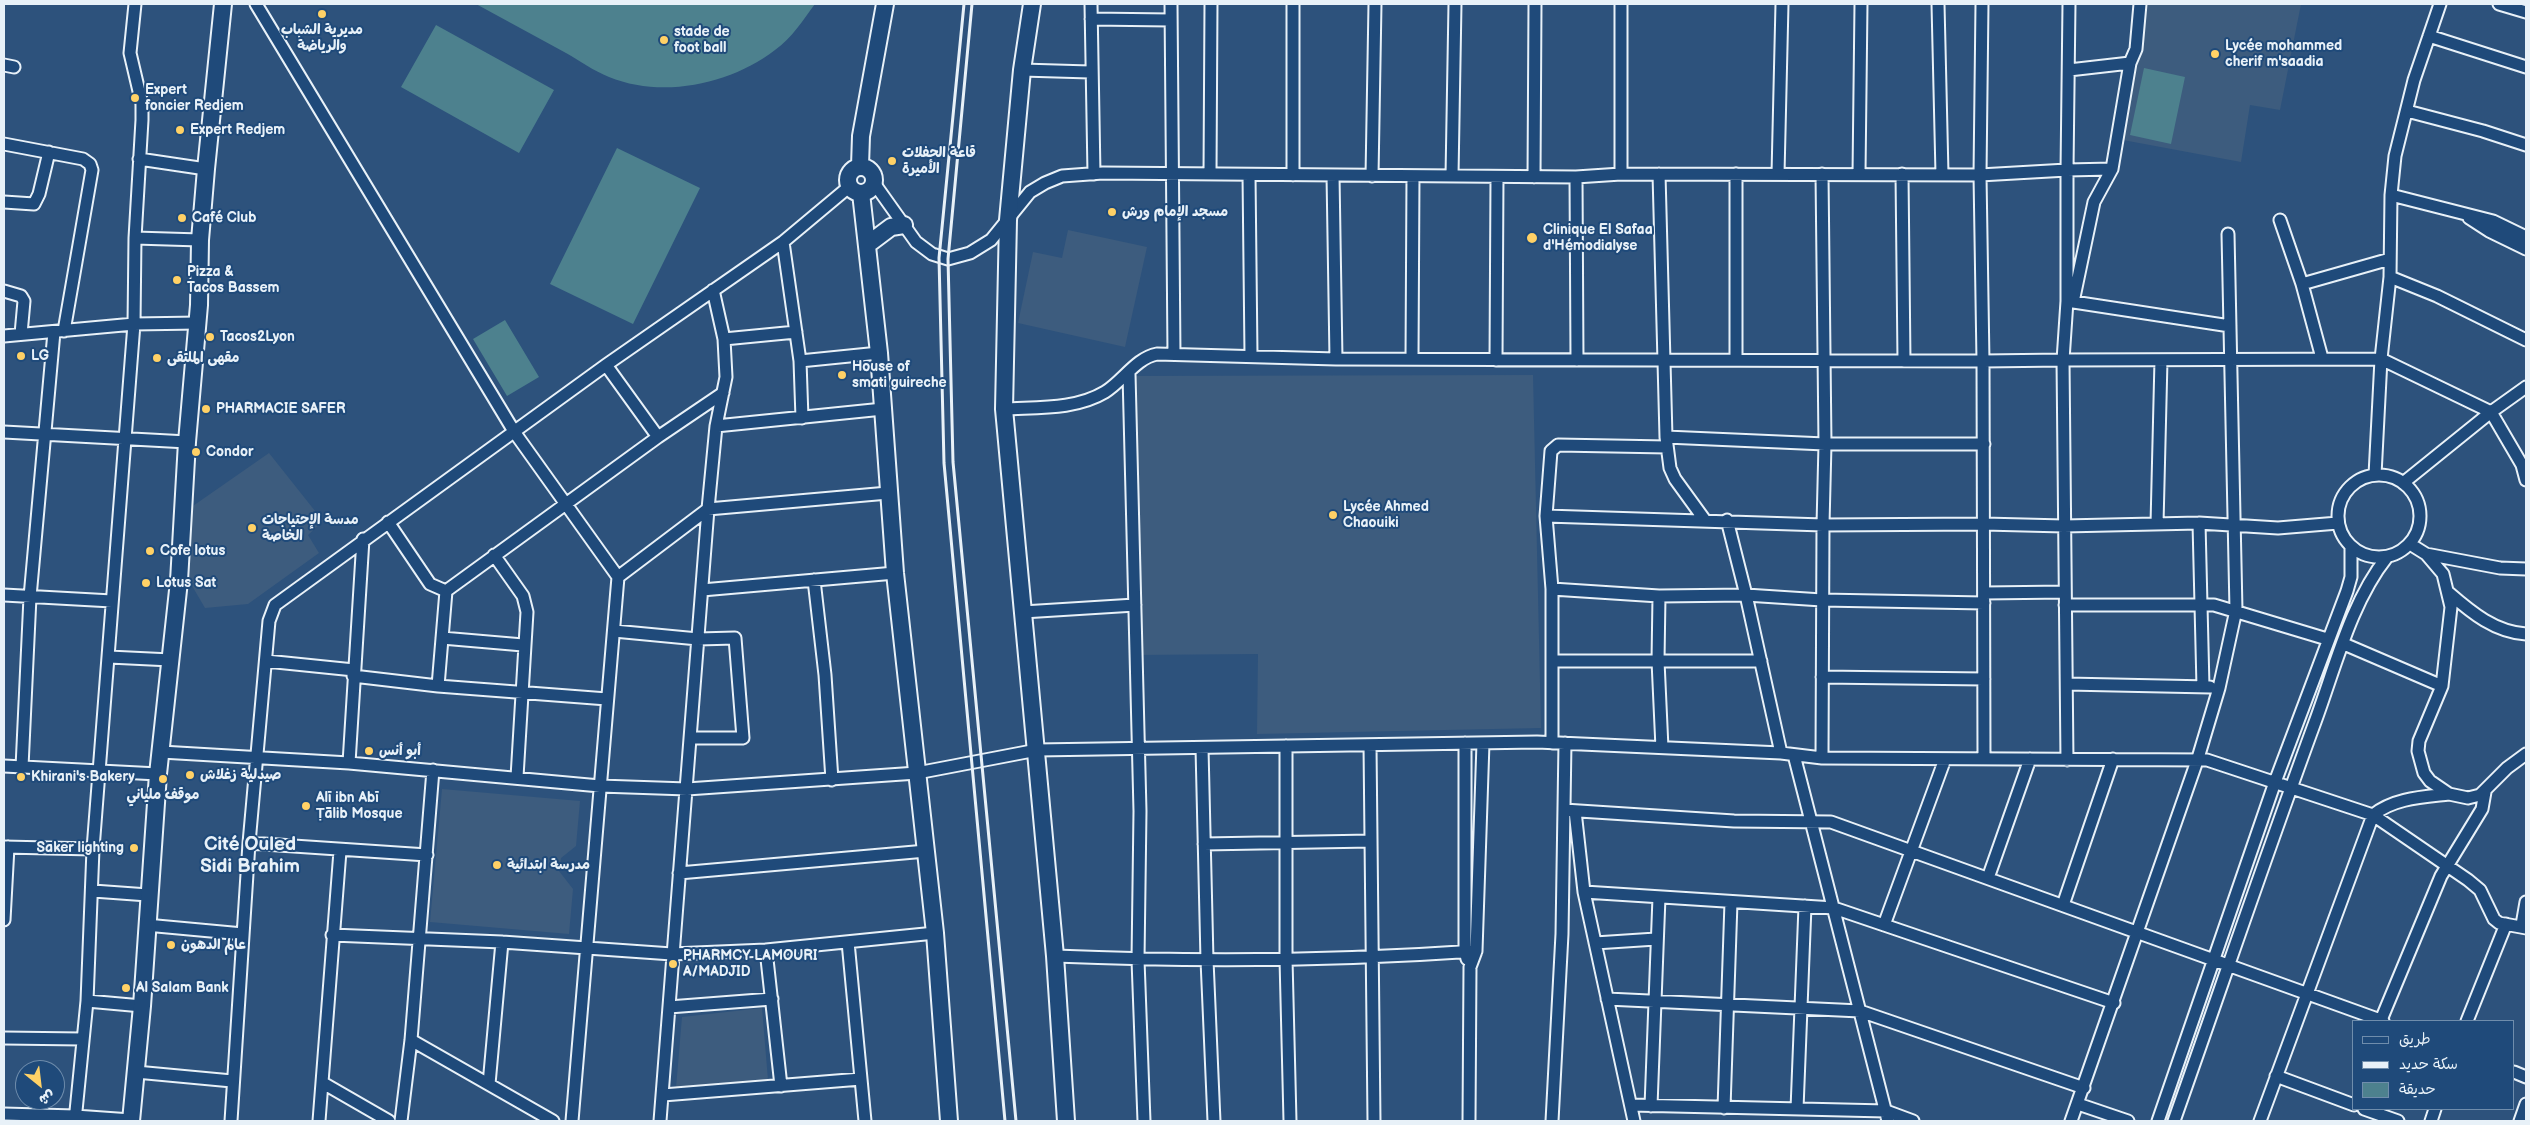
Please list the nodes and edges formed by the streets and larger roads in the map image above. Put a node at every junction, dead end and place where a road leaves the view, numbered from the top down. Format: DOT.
graph roads {
  1 [pos="135,4"];
  2 [pos="209,4"];
  3 [pos="223,4"];
  4 [pos="256,4"];
  5 [pos="885,4"];
  6 [pos="1032,4"];
  7 [pos="1091,4"];
  8 [pos="1171,4"];
  9 [pos="1211,4"];
  10 [pos="1294,4"];
  11 [pos="1375,4"];
  12 [pos="1455,4"];
  13 [pos="1535,4"];
  14 [pos="1622,4"];
  15 [pos="1782,4"];
  16 [pos="1860,4"];
  17 [pos="1938,4"];
  18 [pos="1982,4"];
  19 [pos="2069,4"];
  20 [pos="2140,4"];
  21 [pos="2440,4"];
  22 [pos="2498,4"];
  23 [pos="2526,12"];
  24 [pos="1091,19"];
  25 [pos="1171,20"];
  26 [pos="220,26"];
  27 [pos="2428,36"];
  28 [pos="2130,64"];
  29 [pos="2526,67"];
  30 [pos="1022,70"];
  31 [pos="2069,70"];
  32 [pos="1090,72"];
  33 [pos="2407,111"];
  34 [pos="4,144"];
  35 [pos="2526,145"];
  36 [pos="49,152"];
  37 [pos="139,159"];
  38 [pos="860,166"];
  39 [pos="206,168"];
  40 [pos="2112,169"];
  41 [pos="2067,170"];
  42 [pos="1094,174"];
  43 [pos="1172,174"];
  44 [pos="1210,174"];
  45 [pos="1621,174"];
  46 [pos="1659,174"];
  47 [pos="1736,174"];
  48 [pos="1778,174"];
  49 [pos="1822,174"];
  50 [pos="1859,174"];
  51 [pos="1902,174"];
  52 [pos="1942,174"];
  53 [pos="1249,175"];
  54 [pos="1292,175"];
  55 [pos="1333,175"];
  56 [pos="1980,175"];
  57 [pos="1372,176"];
  58 [pos="1413,176"];
  59 [pos="1452,176"];
  60 [pos="1497,177"];
  61 [pos="1534,177"];
  62 [pos="1576,177"];
  63 [pos="861,188"];
  64 [pos="2391,195"];
  65 [pos="4,202"];
  66 [pos="2466,215"];
  67 [pos="1008,220"];
  68 [pos="2280,220"];
  69 [pos="904,225"];
  70 [pos="2228,234"];
  71 [pos="2526,237"];
  72 [pos="135,238"];
  73 [pos="200,240"];
  74 [pos="783,242"];
  75 [pos="867,245"];
  76 [pos="2526,249"];
  77 [pos="2390,258"];
  78 [pos="2390,277"];
  79 [pos="2302,284"];
  80 [pos="713,290"];
  81 [pos="4,292"];
  82 [pos="2070,301"];
  83 [pos="198,323"];
  84 [pos="134,324"];
  85 [pos="2230,326"];
  86 [pos="59,331"];
  87 [pos="796,332"];
  88 [pos="21,334"];
  89 [pos="4,336"];
  90 [pos="724,339"];
  91 [pos="2526,340"];
  92 [pos="879,353"];
  93 [pos="1174,354"];
  94 [pos="1251,355"];
  95 [pos="2322,358"];
  96 [pos="1336,359"];
  97 [pos="1412,359"];
  98 [pos="2381,359"];
  99 [pos="1496,360"];
  100 [pos="1578,360"];
  101 [pos="1663,360"];
  102 [pos="1736,360"];
  103 [pos="2063,360"];
  104 [pos="2161,360"];
  105 [pos="2231,360"];
  106 [pos="800,361"];
  107 [pos="1824,361"];
  108 [pos="1904,361"];
  109 [pos="1983,361"];
  110 [pos="606,365"];
  111 [pos="1129,374"];
  112 [pos="2526,387"];
  113 [pos="723,393"];
  114 [pos="883,409"];
  115 [pos="1004,409"];
  116 [pos="2491,412"];
  117 [pos="802,418"];
  118 [pos="716,426"];
  119 [pos="4,432"];
  120 [pos="515,433"];
  121 [pos="46,435"];
  122 [pos="658,437"];
  123 [pos="125,439"];
  124 [pos="187,442"];
  125 [pos="1666,442"];
  126 [pos="1825,444"];
  127 [pos="1984,444"];
  128 [pos="2374,475"];
  129 [pos="2526,480"];
  130 [pos="2403,483"];
  131 [pos="888,493"];
  132 [pos="564,504"];
  133 [pos="708,509"];
  134 [pos="1546,516"];
  135 [pos="1704,520"];
  136 [pos="1727,520"];
  137 [pos="388,522"];
  138 [pos="2200,523"];
  139 [pos="2338,523"];
  140 [pos="1984,524"];
  141 [pos="2157,524"];
  142 [pos="1822,525"];
  143 [pos="2064,526"];
  144 [pos="2235,526"];
  145 [pos="363,539"];
  146 [pos="2410,544"];
  147 [pos="2351,547"];
  148 [pos="2426,554"];
  149 [pos="494,556"];
  150 [pos="2387,557"];
  151 [pos="2526,569"];
  152 [pos="894,573"];
  153 [pos="618,577"];
  154 [pos="814,580"];
  155 [pos="1552,589"];
  156 [pos="702,590"];
  157 [pos="446,591"];
  158 [pos="2065,592"];
  159 [pos="2449,593"];
  160 [pos="1746,594"];
  161 [pos="4,595"];
  162 [pos="1659,596"];
  163 [pos="30,597"];
  164 [pos="1984,598"];
  165 [pos="1822,600"];
  166 [pos="112,601"];
  167 [pos="2202,604"];
  168 [pos="1135,605"];
  169 [pos="2065,605"];
  170 [pos="2236,610"];
  171 [pos="1023,612"];
  172 [pos="614,631"];
  173 [pos="2526,634"];
  174 [pos="442,638"];
  175 [pos="698,639"];
  176 [pos="2327,639"];
  177 [pos="2344,644"];
  178 [pos="523,645"];
  179 [pos="109,657"];
  180 [pos="171,660"];
  181 [pos="1761,660"];
  182 [pos="266,661"];
  183 [pos="1552,661"];
  184 [pos="1658,661"];
  185 [pos="354,673"];
  186 [pos="1822,677"];
  187 [pos="1984,678"];
  188 [pos="2067,684"];
  189 [pos="438,686"];
  190 [pos="2442,686"];
  191 [pos="2203,687"];
  192 [pos="2219,688"];
  193 [pos="520,692"];
  194 [pos="607,699"];
  195 [pos="691,738"];
  196 [pos="1465,743"];
  197 [pos="1483,743"];
  198 [pos="1552,743"];
  199 [pos="1565,743"];
  200 [pos="1370,745"];
  201 [pos="1286,746"];
  202 [pos="1202,748"];
  203 [pos="1662,748"];
  204 [pos="1138,749"];
  205 [pos="1037,750"];
  206 [pos="161,752"];
  207 [pos="1781,753"];
  208 [pos="2526,754"];
  209 [pos="1794,755"];
  210 [pos="257,756"];
  211 [pos="1822,758"];
  212 [pos="2198,758"];
  213 [pos="1945,759"];
  214 [pos="1984,759"];
  215 [pos="2113,759"];
  216 [pos="2030,760"];
  217 [pos="2067,760"];
  218 [pos="350,763"];
  219 [pos="4,766"];
  220 [pos="22,767"];
  221 [pos="433,770"];
  222 [pos="101,771"];
  223 [pos="917,773"];
  224 [pos="158,774"];
  225 [pos="516,777"];
  226 [pos="832,780"];
  227 [pos="2275,782"];
  228 [pos="600,786"];
  229 [pos="2291,787"];
  230 [pos="688,789"];
  231 [pos="2485,792"];
  232 [pos="2449,794"];
  233 [pos="1570,811"];
  234 [pos="2373,815"];
  235 [pos="1811,820"];
  236 [pos="1465,840"];
  237 [pos="1480,840"];
  238 [pos="1371,841"];
  239 [pos="249,843"];
  240 [pos="1286,843"];
  241 [pos="1204,844"];
  242 [pos="6,847"];
  243 [pos="93,849"];
  244 [pos="1913,850"];
  245 [pos="340,851"];
  246 [pos="926,851"];
  247 [pos="426,855"];
  248 [pos="2447,866"];
  249 [pos="679,874"];
  250 [pos="1988,878"];
  251 [pos="93,891"];
  252 [pos="1584,892"];
  253 [pos="148,895"];
  254 [pos="1658,897"];
  255 [pos="1732,902"];
  256 [pos="2526,902"];
  257 [pos="2063,905"];
  258 [pos="1805,906"];
  259 [pos="1834,908"];
  260 [pos="4,920"];
  261 [pos="2506,924"];
  262 [pos="146,925"];
  263 [pos="1884,925"];
  264 [pos="2524,927"];
  265 [pos="2139,932"];
  266 [pos="935,933"];
  267 [pos="243,934"];
  268 [pos="332,935"];
  269 [pos="419,938"];
  270 [pos="1656,939"];
  271 [pos="502,942"];
  272 [pos="848,942"];
  273 [pos="1595,943"];
  274 [pos="588,948"];
  275 [pos="766,950"];
  276 [pos="1470,951"];
  277 [pos="672,954"];
  278 [pos="1055,956"];
  279 [pos="1372,958"];
  280 [pos="1286,959"];
  281 [pos="1138,960"];
  282 [pos="1207,960"];
  283 [pos="2214,961"];
  284 [pos="2230,966"];
  285 [pos="2305,995"];
  286 [pos="772,999"];
  287 [pos="1607,999"];
  288 [pos="87,1001"];
  289 [pos="1653,1001"];
  290 [pos="2114,1004"];
  291 [pos="1726,1005"];
  292 [pos="142,1006"];
  293 [pos="669,1007"];
  294 [pos="1801,1008"];
  295 [pos="1860,1011"];
  296 [pos="2379,1020"];
  297 [pos="2382,1020"];
  298 [pos="2467,1020"];
  299 [pos="4,1038"];
  300 [pos="82,1039"];
  301 [pos="411,1040"];
  302 [pos="136,1072"];
  303 [pos="2276,1076"];
  304 [pos="861,1079"];
  305 [pos="232,1081"];
  306 [pos="323,1083"];
  307 [pos="489,1084"];
  308 [pos="781,1086"];
  309 [pos="2084,1088"];
  310 [pos="663,1095"];
  311 [pos="2078,1104"];
  312 [pos="2352,1104"];
  313 [pos="2526,1104"];
  314 [pos="1631,1106"];
  315 [pos="1651,1106"];
  316 [pos="1724,1108"];
  317 [pos="1797,1109"];
  318 [pos="2367,1110"];
  319 [pos="4,1114"];
  320 [pos="1887,1116"];
  321 [pos="75,1118"];
  322 [pos="131,1121"];
  323 [pos="231,1121"];
  324 [pos="319,1121"];
  325 [pos="389,1121"];
  326 [pos="401,1121"];
  327 [pos="553,1121"];
  328 [pos="572,1121"];
  329 [pos="660,1121"];
  330 [pos="865,1121"];
  331 [pos="949,1121"];
  332 [pos="1066,1121"];
  333 [pos="1144,1121"];
  334 [pos="1214,1121"];
  335 [pos="1290,1121"];
  336 [pos="1374,1121"];
  337 [pos="1469,1121"];
  338 [pos="1552,1121"];
  339 [pos="1634,1121"];
  340 [pos="1913,1121"];
  341 [pos="2072,1121"];
  342 [pos="2128,1121"];
  343 [pos="2158,1121"];
  344 [pos="2174,1121"];
  345 [pos="2260,1121"];
  346 [pos="2398,1121"];
  347 [pos="2520,1121"];
  1 -- 37 [label="street"];
  2 -- 26 [label="street"];
  3 -- 26 [label="street"];
  4 -- 120 [label="street"];
  5 -- 38 [label="street"];
  6 -- 30 [label="street"];
  7 -- 24 [label="street"];
  8 -- 25 [label="street"];
  9 -- 44 [label="street"];
  10 -- 54 [label="street"];
  11 -- 57 [label="street"];
  12 -- 59 [label="street"];
  13 -- 61 [label="street"];
  14 -- 45 [label="street"];
  15 -- 48 [label="street"];
  16 -- 50 [label="street"];
  17 -- 52 [label="street"];
  18 -- 56 [label="street"];
  19 -- 31 [label="street"];
  20 -- 28 [label="street"];
  21 -- 27 [label="street"];
  22 -- 23 [label="street"];
  24 -- 25 [label="street"];
  24 -- 32 [label="street"];
  25 -- 43 [label="street"];
  26 -- 39 [label="street"];
  27 -- 29 [label="street"];
  27 -- 33 [label="street"];
  28 -- 31 [label="street"];
  28 -- 40 [label="street"];
  30 -- 32 [label="street"];
  30 -- 67 [label="street"];
  31 -- 41 [label="street"];
  32 -- 42 [label="street"];
  33 -- 35 [label="street"];
  33 -- 64 [label="street"];
  34 -- 36 [label="street"];
  36 -- 65 [label="street"];
  36 -- 86 [label="street"];
  37 -- 39 [label="street"];
  37 -- 72 [label="street"];
  38 -- 63 [label="street"];
  38 -- 63 [label="street"];
  39 -- 73 [label="street"];
  40 -- 41 [label="street"];
  40 -- 82 [label="street"];
  41 -- 56 [label="street"];
  41 -- 82 [label="street"];
  42 -- 43 [label="street"];
  42 -- 67 [label="street"];
  43 -- 44 [label="street"];
  43 -- 93 [label="street"];
  44 -- 53 [label="street"];
  45 -- 46 [label="street"];
  45 -- 62 [label="street"];
  46 -- 47 [label="street"];
  46 -- 101 [label="street"];
  47 -- 48 [label="street"];
  47 -- 102 [label="street"];
  48 -- 49 [label="street"];
  49 -- 50 [label="street"];
  49 -- 107 [label="street"];
  50 -- 51 [label="street"];
  51 -- 52 [label="street"];
  51 -- 108 [label="street"];
  52 -- 56 [label="street"];
  53 -- 54 [label="street"];
  53 -- 94 [label="street"];
  54 -- 55 [label="street"];
  55 -- 57 [label="street"];
  55 -- 96 [label="street"];
  56 -- 109 [label="street"];
  57 -- 58 [label="street"];
  58 -- 59 [label="street"];
  58 -- 97 [label="street"];
  59 -- 60 [label="street"];
  60 -- 61 [label="street"];
  60 -- 99 [label="street"];
  61 -- 62 [label="street"];
  62 -- 100 [label="street"];
  63 -- 69 [label="street"];
  63 -- 74 [label="street"];
  63 -- 75 [label="street"];
  64 -- 66 [label="street"];
  64 -- 77 [label="street"];
  66 -- 71 [label="street"];
  66 -- 76 [label="street"];
  67 -- 69 [label="street"];
  67 -- 115 [label="street"];
  68 -- 79 [label="street"];
  69 -- 75 [label="street"];
  70 -- 85 [label="street"];
  72 -- 73 [label="street"];
  72 -- 84 [label="street"];
  73 -- 83 [label="street"];
  74 -- 80 [label="street"];
  74 -- 87 [label="street"];
  75 -- 92 [label="street"];
  77 -- 78 [label="street"];
  77 -- 79 [label="street"];
  78 -- 91 [label="street"];
  78 -- 98 [label="street"];
  79 -- 95 [label="street"];
  80 -- 90 [label="street"];
  80 -- 110 [label="street"];
  81 -- 88 [label="street"];
  82 -- 85 [label="street"];
  82 -- 103 [label="street"];
  83 -- 84 [label="street"];
  83 -- 124 [label="street"];
  84 -- 86 [label="street"];
  84 -- 123 [label="street"];
  85 -- 105 [label="street"];
  86 -- 88 [label="street"];
  86 -- 121 [label="street"];
  87 -- 90 [label="street"];
  87 -- 106 [label="street"];
  88 -- 89 [label="street"];
  90 -- 113 [label="street"];
  92 -- 106 [label="street"];
  92 -- 114 [label="street"];
  93 -- 94 [label="street"];
  93 -- 111 [label="street"];
  94 -- 96 [label="street"];
  95 -- 98 [label="street"];
  95 -- 105 [label="street"];
  96 -- 97 [label="street"];
  97 -- 99 [label="street"];
  98 -- 116 [label="street"];
  98 -- 128 [label="street"];
  99 -- 100 [label="street"];
  100 -- 101 [label="street"];
  101 -- 102 [label="street"];
  101 -- 125 [label="street"];
  102 -- 107 [label="street"];
  103 -- 104 [label="street"];
  103 -- 109 [label="street"];
  103 -- 143 [label="street"];
  104 -- 105 [label="street"];
  104 -- 141 [label="street"];
  105 -- 144 [label="street"];
  106 -- 117 [label="street"];
  107 -- 108 [label="street"];
  107 -- 126 [label="street"];
  108 -- 109 [label="street"];
  109 -- 127 [label="street"];
  110 -- 120 [label="street"];
  110 -- 122 [label="street"];
  111 -- 115 [label="street"];
  111 -- 168 [label="street"];
  112 -- 116 [label="street"];
  113 -- 118 [label="street"];
  113 -- 122 [label="street"];
  114 -- 117 [label="street"];
  114 -- 131 [label="street"];
  115 -- 171 [label="street"];
  116 -- 129 [label="street"];
  116 -- 130 [label="street"];
  117 -- 118 [label="street"];
  118 -- 133 [label="street"];
  119 -- 121 [label="street"];
  120 -- 132 [label="street"];
  120 -- 137 [label="street"];
  121 -- 123 [label="street"];
  121 -- 163 [label="street"];
  122 -- 132 [label="street"];
  123 -- 124 [label="street"];
  123 -- 166 [label="street"];
  124 -- 180 [label="street"];
  125 -- 126 [label="street"];
  125 -- 134 [label="street"];
  125 -- 135 [label="street"];
  126 -- 127 [label="street"];
  126 -- 142 [label="street"];
  127 -- 140 [label="street"];
  128 -- 130 [label="street"];
  128 -- 139 [label="street"];
  130 -- 146 [label="street"];
  131 -- 133 [label="street"];
  131 -- 152 [label="street"];
  132 -- 149 [label="street"];
  132 -- 153 [label="street"];
  133 -- 153 [label="street"];
  133 -- 156 [label="street"];
  134 -- 135 [label="street"];
  134 -- 155 [label="street"];
  135 -- 136 [label="street"];
  136 -- 142 [label="street"];
  136 -- 160 [label="street"];
  137 -- 145 [label="street"];
  137 -- 157 [label="street"];
  138 -- 141 [label="street"];
  138 -- 144 [label="street"];
  138 -- 167 [label="street"];
  139 -- 144 [label="street"];
  139 -- 147 [label="street"];
  140 -- 142 [label="street"];
  140 -- 143 [label="street"];
  140 -- 164 [label="street"];
  141 -- 143 [label="street"];
  142 -- 165 [label="street"];
  143 -- 158 [label="street"];
  144 -- 170 [label="street"];
  145 -- 182 [label="street"];
  145 -- 185 [label="street"];
  146 -- 148 [label="street"];
  146 -- 150 [label="street"];
  147 -- 150 [label="street"];
  147 -- 176 [label="street"];
  148 -- 151 [label="street"];
  148 -- 159 [label="street"];
  149 -- 157 [label="street"];
  149 -- 178 [label="street"];
  150 -- 177 [label="street"];
  152 -- 154 [label="street"];
  152 -- 223 [label="street"];
  153 -- 172 [label="street"];
  154 -- 156 [label="street"];
  154 -- 226 [label="street"];
  155 -- 162 [label="street"];
  155 -- 183 [label="street"];
  156 -- 175 [label="street"];
  157 -- 174 [label="street"];
  158 -- 164 [label="street"];
  158 -- 169 [label="street"];
  159 -- 173 [label="street"];
  159 -- 190 [label="street"];
  160 -- 162 [label="street"];
  160 -- 165 [label="street"];
  160 -- 181 [label="street"];
  161 -- 163 [label="street"];
  162 -- 184 [label="street"];
  163 -- 166 [label="street"];
  163 -- 220 [label="street"];
  164 -- 165 [label="street"];
  164 -- 187 [label="street"];
  165 -- 186 [label="street"];
  166 -- 179 [label="street"];
  167 -- 169 [label="street"];
  167 -- 170 [label="street"];
  167 -- 191 [label="street"];
  168 -- 171 [label="street"];
  168 -- 204 [label="street"];
  169 -- 188 [label="street"];
  170 -- 176 [label="street"];
  170 -- 192 [label="street"];
  171 -- 205 [label="street"];
  172 -- 175 [label="street"];
  172 -- 194 [label="street"];
  174 -- 178 [label="street"];
  174 -- 189 [label="street"];
  175 -- 195 [label="street"];
  175 -- 195 [label="street"];
  176 -- 227 [label="street"];
  177 -- 190 [label="street"];
  177 -- 229 [label="street"];
  178 -- 193 [label="street"];
  179 -- 180 [label="street"];
  179 -- 222 [label="street"];
  180 -- 206 [label="street"];
  181 -- 184 [label="street"];
  181 -- 207 [label="street"];
  182 -- 185 [label="street"];
  182 -- 210 [label="street"];
  183 -- 184 [label="street"];
  183 -- 198 [label="street"];
  184 -- 203 [label="street"];
  185 -- 189 [label="street"];
  185 -- 218 [label="street"];
  186 -- 187 [label="street"];
  186 -- 211 [label="street"];
  187 -- 214 [label="street"];
  188 -- 191 [label="street"];
  188 -- 217 [label="street"];
  189 -- 193 [label="street"];
  190 -- 232 [label="street"];
  191 -- 192 [label="street"];
  192 -- 212 [label="street"];
  193 -- 194 [label="street"];
  193 -- 225 [label="street"];
  194 -- 228 [label="street"];
  195 -- 230 [label="street"];
  196 -- 197 [label="street"];
  196 -- 200 [label="street"];
  196 -- 236 [label="street"];
  197 -- 198 [label="street"];
  197 -- 237 [label="street"];
  198 -- 199 [label="street"];
  199 -- 203 [label="street"];
  199 -- 233 [label="street"];
  200 -- 201 [label="street"];
  200 -- 238 [label="street"];
  201 -- 202 [label="street"];
  201 -- 240 [label="street"];
  202 -- 204 [label="street"];
  202 -- 241 [label="street"];
  203 -- 207 [label="street"];
  204 -- 205 [label="street"];
  204 -- 281 [label="street"];
  205 -- 223 [label="street"];
  205 -- 278 [label="street"];
  206 -- 210 [label="street"];
  206 -- 224 [label="street"];
  207 -- 209 [label="street"];
  208 -- 231 [label="street"];
  209 -- 211 [label="street"];
  209 -- 235 [label="street"];
  210 -- 218 [label="street"];
  210 -- 239 [label="street"];
  211 -- 213 [label="street"];
  212 -- 215 [label="street"];
  212 -- 227 [label="street"];
  212 -- 265 [label="street"];
  213 -- 214 [label="street"];
  213 -- 244 [label="street"];
  214 -- 216 [label="street"];
  215 -- 217 [label="street"];
  215 -- 257 [label="street"];
  216 -- 217 [label="street"];
  216 -- 250 [label="street"];
  218 -- 221 [label="street"];
  219 -- 220 [label="street"];
  220 -- 222 [label="street"];
  221 -- 225 [label="street"];
  221 -- 247 [label="street"];
  222 -- 224 [label="street"];
  222 -- 243 [label="street"];
  223 -- 226 [label="street"];
  223 -- 246 [label="street"];
  224 -- 253 [label="street"];
  225 -- 228 [label="street"];
  226 -- 230 [label="street"];
  227 -- 229 [label="street"];
  227 -- 283 [label="street"];
  228 -- 230 [label="street"];
  228 -- 274 [label="street"];
  229 -- 234 [label="street"];
  229 -- 284 [label="street"];
  230 -- 249 [label="street"];
  231 -- 232 [label="street"];
  231 -- 248 [label="street"];
  232 -- 234 [label="street"];
  233 -- 235 [label="street"];
  233 -- 252 [label="street"];
  233 -- 338 [label="street"];
  234 -- 248 [label="street"];
  234 -- 285 [label="street"];
  235 -- 244 [label="street"];
  235 -- 259 [label="street"];
  236 -- 237 [label="street"];
  236 -- 276 [label="street"];
  237 -- 276 [label="street"];
  238 -- 240 [label="street"];
  238 -- 279 [label="street"];
  239 -- 245 [label="street"];
  239 -- 267 [label="street"];
  240 -- 241 [label="street"];
  240 -- 280 [label="street"];
  241 -- 282 [label="street"];
  242 -- 243 [label="street"];
  242 -- 260 [label="street"];
  243 -- 251 [label="street"];
  244 -- 250 [label="street"];
  244 -- 263 [label="street"];
  245 -- 247 [label="street"];
  245 -- 268 [label="street"];
  246 -- 249 [label="street"];
  246 -- 266 [label="street"];
  247 -- 269 [label="street"];
  248 -- 261 [label="street"];
  248 -- 297 [label="street"];
  249 -- 277 [label="street"];
  250 -- 257 [label="street"];
  251 -- 253 [label="street"];
  251 -- 288 [label="street"];
  252 -- 254 [label="street"];
  252 -- 273 [label="street"];
  253 -- 262 [label="street"];
  254 -- 255 [label="street"];
  254 -- 270 [label="street"];
  255 -- 258 [label="street"];
  255 -- 291 [label="street"];
  256 -- 264 [label="street"];
  257 -- 265 [label="street"];
  258 -- 259 [label="street"];
  258 -- 294 [label="street"];
  259 -- 263 [label="street"];
  259 -- 295 [label="street"];
  261 -- 264 [label="street"];
  261 -- 298 [label="street"];
  262 -- 267 [label="street"];
  262 -- 292 [label="street"];
  263 -- 290 [label="street"];
  265 -- 283 [label="street"];
  265 -- 290 [label="street"];
  266 -- 272 [label="street"];
  266 -- 331 [label="street"];
  267 -- 305 [label="street"];
  268 -- 269 [label="street"];
  268 -- 306 [label="street"];
  269 -- 271 [label="street"];
  269 -- 301 [label="street"];
  270 -- 273 [label="street"];
  270 -- 289 [label="street"];
  271 -- 274 [label="street"];
  271 -- 307 [label="street"];
  272 -- 275 [label="street"];
  272 -- 304 [label="street"];
  273 -- 287 [label="street"];
  274 -- 277 [label="street"];
  274 -- 328 [label="street"];
  275 -- 277 [label="street"];
  275 -- 286 [label="street"];
  276 -- 279 [label="street"];
  276 -- 337 [label="street"];
  277 -- 293 [label="street"];
  278 -- 281 [label="street"];
  278 -- 332 [label="street"];
  279 -- 280 [label="street"];
  279 -- 336 [label="street"];
  280 -- 282 [label="street"];
  280 -- 335 [label="street"];
  281 -- 282 [label="street"];
  281 -- 333 [label="street"];
  282 -- 334 [label="street"];
  283 -- 284 [label="street"];
  283 -- 343 [label="street"];
  284 -- 285 [label="street"];
  284 -- 344 [label="street"];
  285 -- 296 [label="street"];
  285 -- 303 [label="street"];
  286 -- 293 [label="street"];
  286 -- 308 [label="street"];
  287 -- 289 [label="street"];
  287 -- 314 [label="street"];
  288 -- 292 [label="street"];
  288 -- 300 [label="street"];
  289 -- 291 [label="street"];
  289 -- 315 [label="street"];
  290 -- 309 [label="street"];
  291 -- 294 [label="street"];
  291 -- 316 [label="street"];
  292 -- 302 [label="street"];
  293 -- 310 [label="street"];
  294 -- 295 [label="street"];
  294 -- 317 [label="street"];
  295 -- 309 [label="street"];
  295 -- 320 [label="street"];
  299 -- 300 [label="street"];
  300 -- 321 [label="street"];
  301 -- 307 [label="street"];
  301 -- 326 [label="street"];
  302 -- 305 [label="street"];
  302 -- 322 [label="street"];
  303 -- 312 [label="street"];
  303 -- 345 [label="street"];
  304 -- 308 [label="street"];
  304 -- 330 [label="street"];
  305 -- 323 [label="street"];
  306 -- 324 [label="street"];
  306 -- 325 [label="street"];
  307 -- 327 [label="street"];
  308 -- 310 [label="street"];
  309 -- 311 [label="street"];
  310 -- 329 [label="street"];
  311 -- 341 [label="street"];
  311 -- 342 [label="street"];
  313 -- 347 [label="street"];
  314 -- 315 [label="street"];
  314 -- 339 [label="street"];
  315 -- 316 [label="street"];
  316 -- 317 [label="street"];
  317 -- 320 [label="street"];
  318 -- 346 [label="street"];
  319 -- 321 [label="street"];
  320 -- 340 [label="street"];
  321 -- 322 [label="street"];
}
